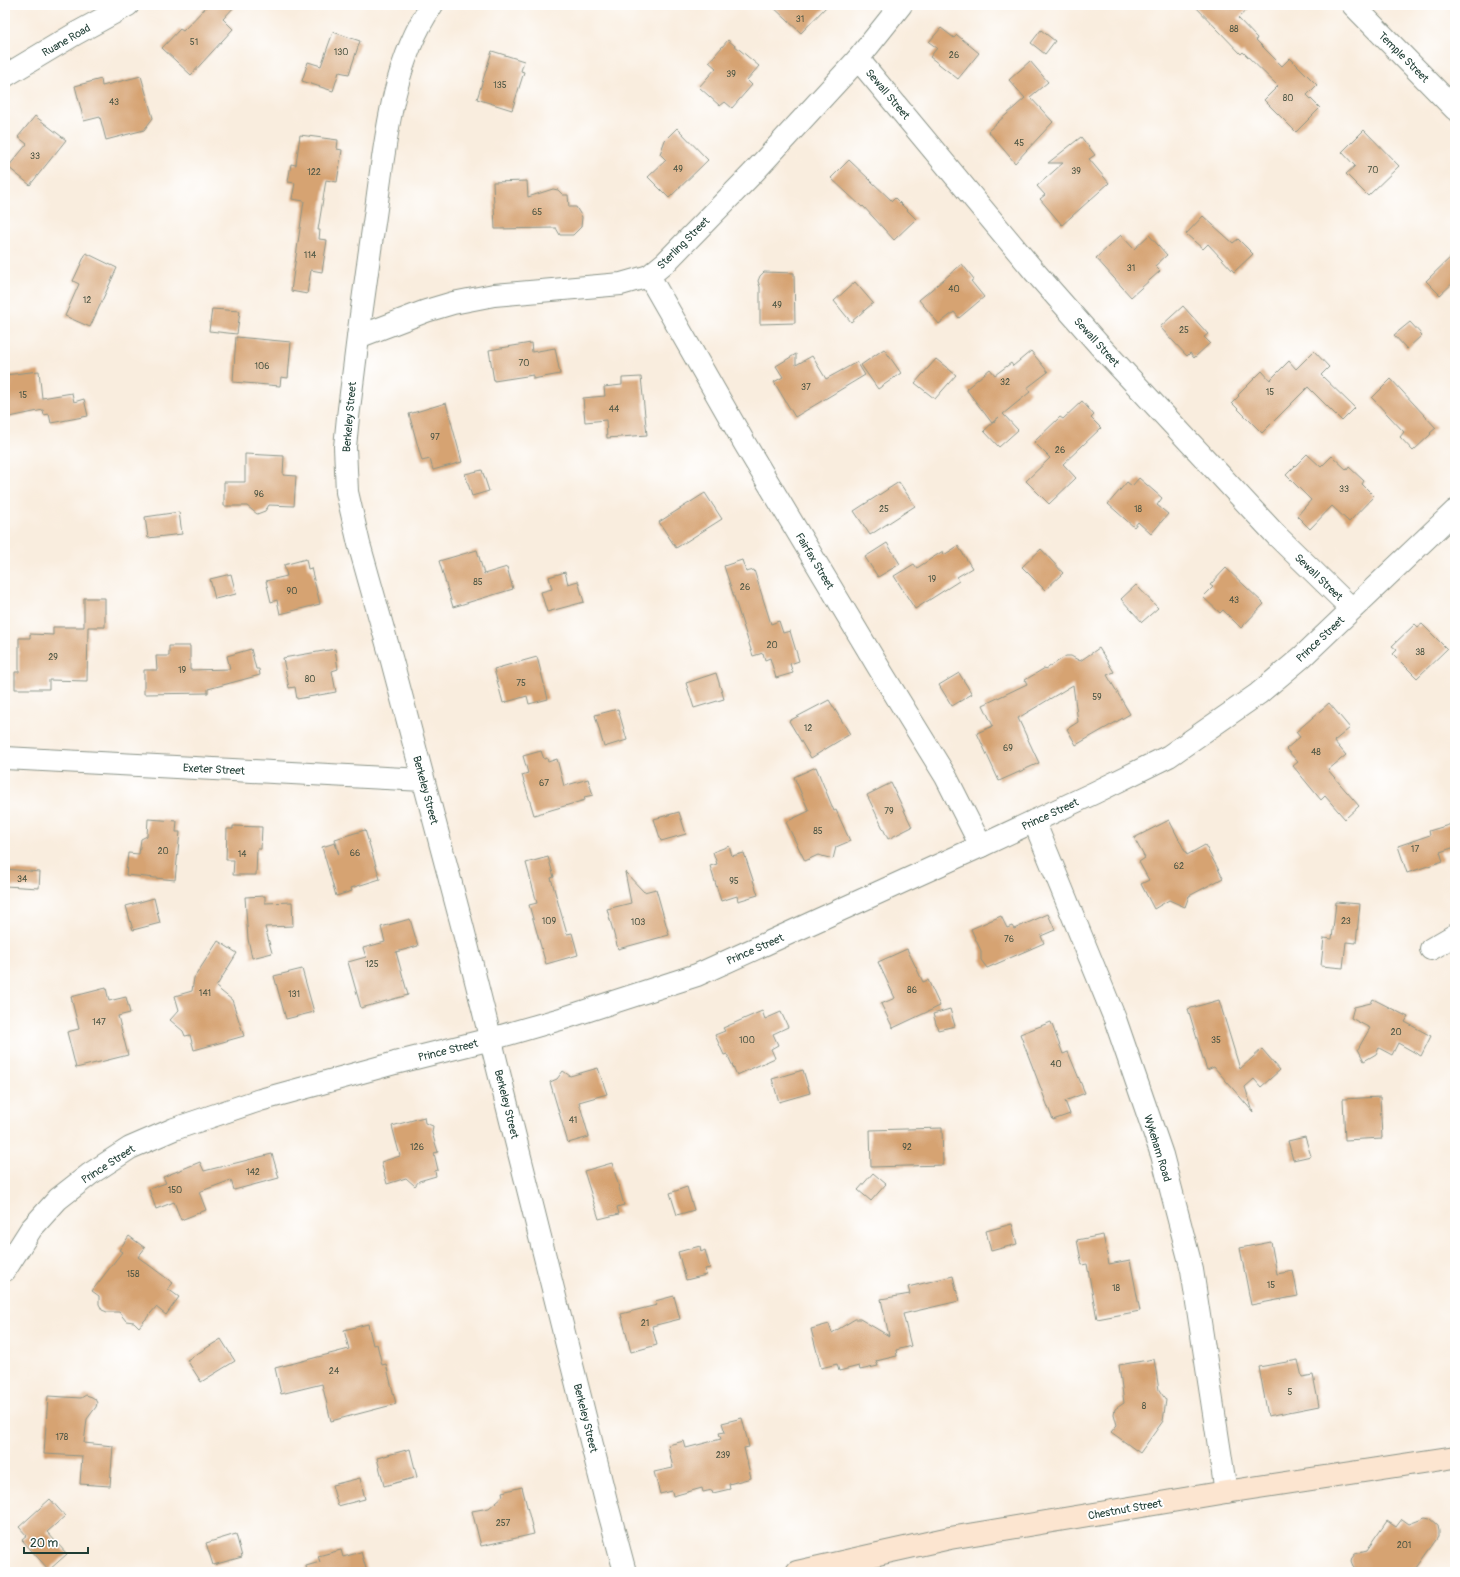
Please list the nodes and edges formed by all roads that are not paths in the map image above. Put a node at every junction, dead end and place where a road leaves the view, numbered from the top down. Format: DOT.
graph roads {
  1 [pos="128,5"];
  2 [pos="432,5"];
  3 [pos="902,5"];
  4 [pos="1353,5"];
  5 [pos="858,59"];
  6 [pos="5,76"];
  7 [pos="1455,109"];
  8 [pos="648,276"];
  9 [pos="358,337"];
  10 [pos="1455,511"];
  11 [pos="1352,609"];
  12 [pos="5,758"];
  13 [pos="423,780"];
  14 [pos="1034,821"];
  15 [pos="981,846"];
  16 [pos="1455,936"];
  17 [pos="1431,949"];
  18 [pos="491,1039"];
  19 [pos="5,1270"];
  20 [pos="1455,1457"];
  21 [pos="1226,1492"];
  22 [pos="625,1572"];
  23 [pos="797,1572"];
  1 -- 6 [label="street, Ruane Road"];
  2 -- 9 [label="street, Berkeley Street"];
  3 -- 5 [label="street, Sterling Street"];
  4 -- 7 [label="street, Temple Street"];
  5 -- 8 [label="street, Sterling Street"];
  5 -- 11 [label="street, Sewall Street"];
  8 -- 9 [label="street, Sterling Street"];
  8 -- 15 [label="street, Fairfax Street"];
  9 -- 13 [label="street, Berkeley Street"];
  10 -- 11 [label="street, Prince Street"];
  11 -- 14 [label="street, Prince Street"];
  12 -- 13 [label="street, Exeter Street"];
  13 -- 18 [label="street, Berkeley Street"];
  14 -- 15 [label="street, Prince Street"];
  14 -- 21 [label="street, Wykeham Road"];
  15 -- 18 [label="street, Prince Street"];
  16 -- 17 [label="street"];
  18 -- 19 [label="street, Prince Street"];
  18 -- 22 [label="street, Berkeley Street"];
  20 -- 21 [label="main road, Chestnut Street"];
  21 -- 23 [label="main road, Chestnut Street"];
}
